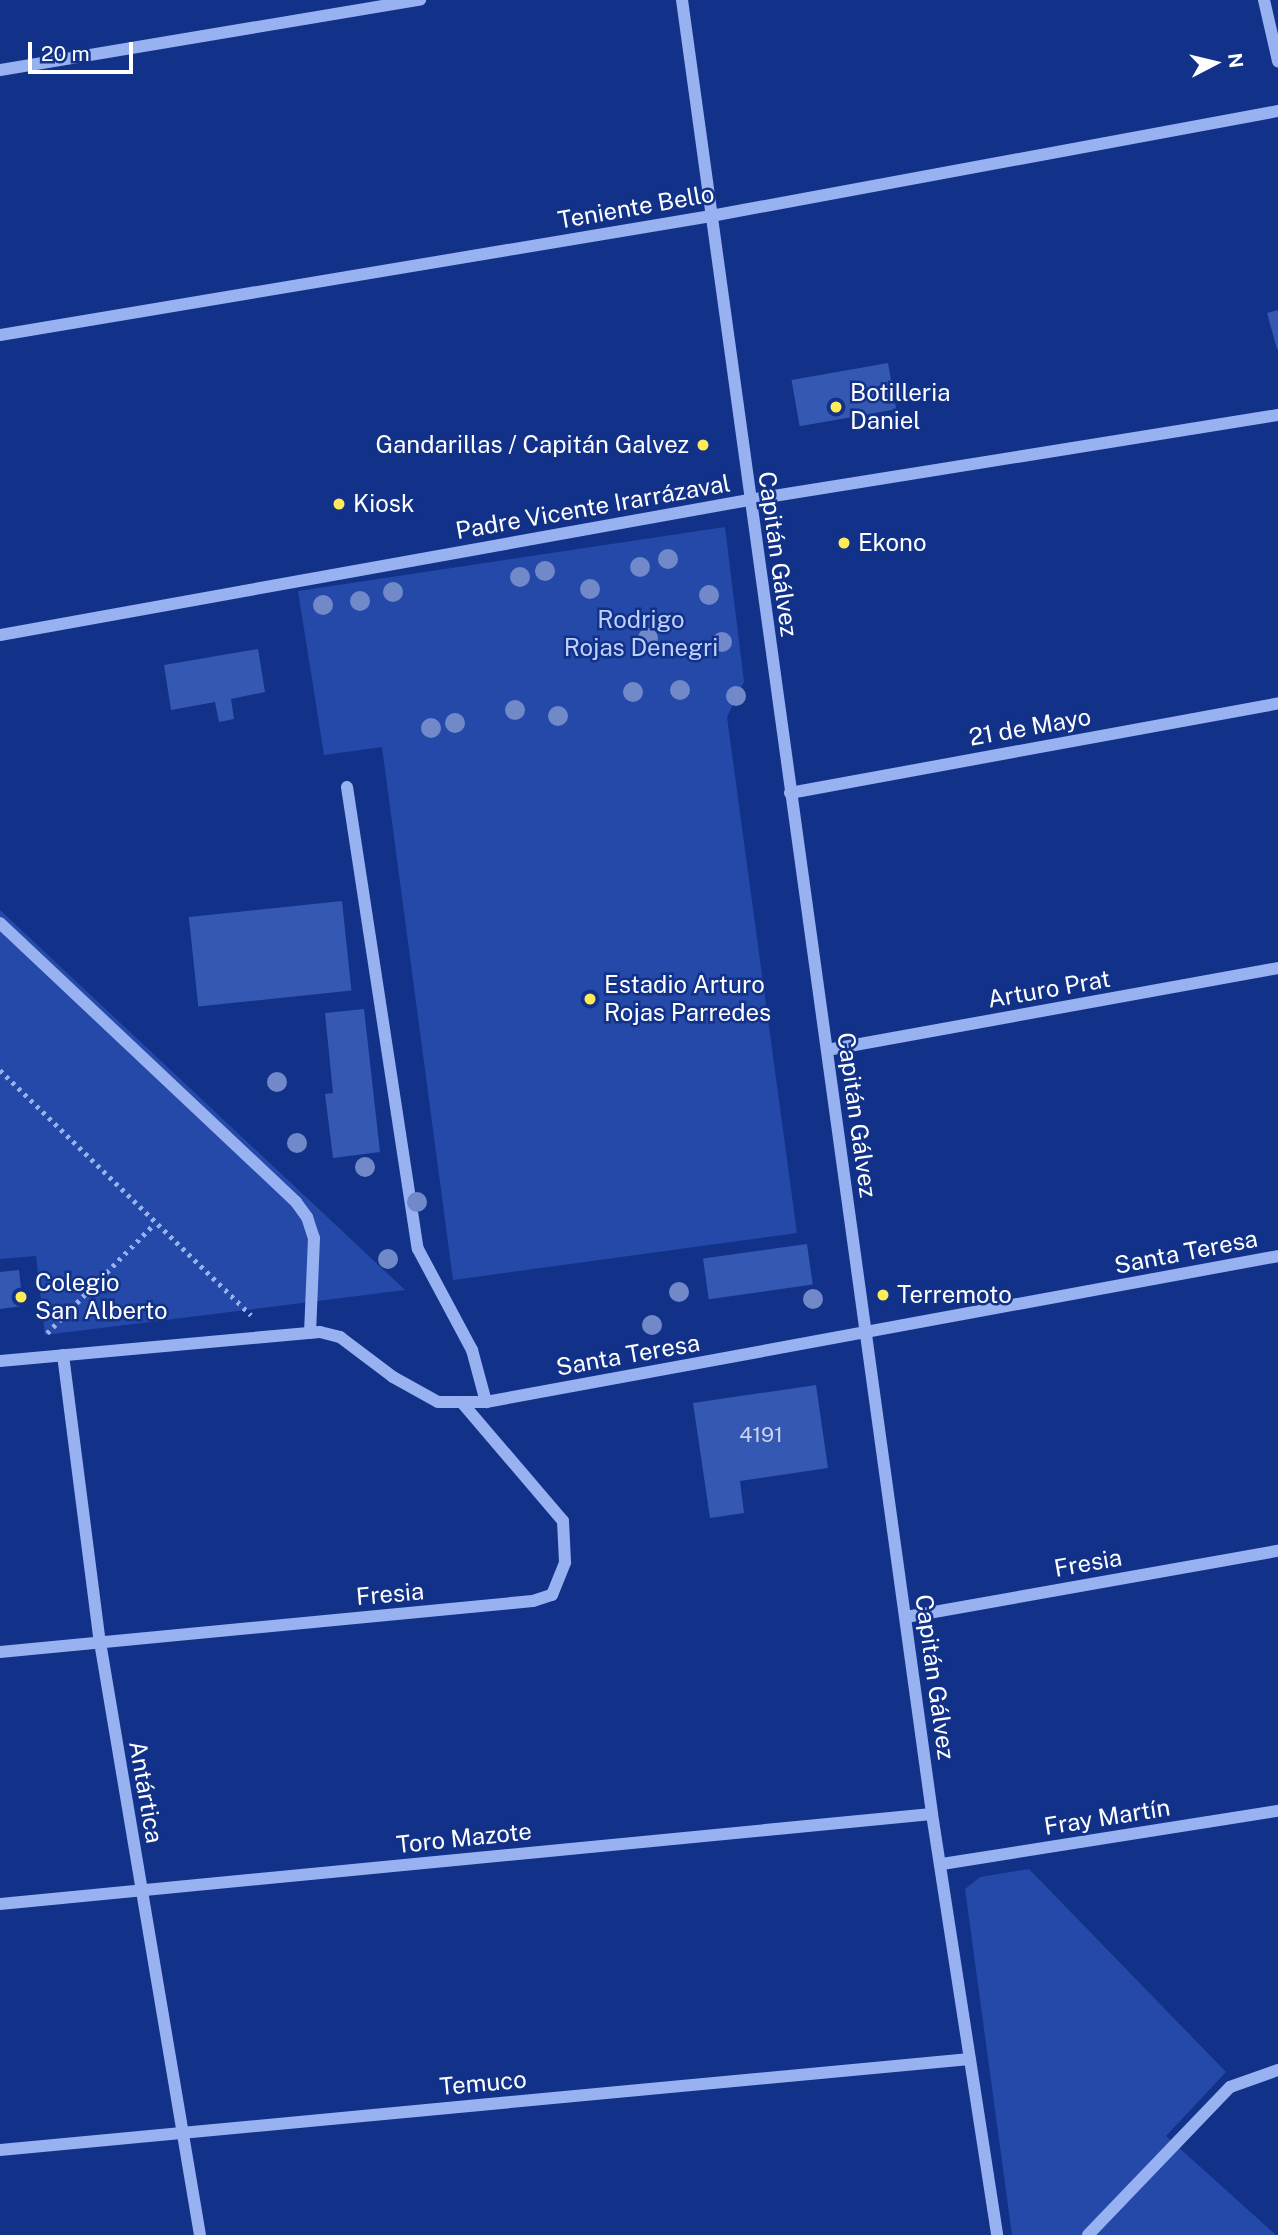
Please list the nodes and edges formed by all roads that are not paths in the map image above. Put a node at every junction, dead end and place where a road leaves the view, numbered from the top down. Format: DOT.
graph roads {
  1 [pos="420,0"];
  2 [pos="682,0"];
  3 [pos="1264,0"];
  4 [pos="1278,61"];
  5 [pos="0,69"];
  6 [pos="1278,111"];
  7 [pos="711,216"];
  8 [pos="0,335"];
  9 [pos="1278,415"];
  10 [pos="749,500"];
  11 [pos="0,635"];
  12 [pos="1278,703"];
  13 [pos="347,787"];
  14 [pos="790,793"];
  15 [pos="0,923"];
  16 [pos="1278,968"];
  17 [pos="827,1050"];
  18 [pos="1278,1256"];
  19 [pos="310,1333"];
  20 [pos="866,1333"];
  21 [pos="62,1355"];
  22 [pos="0,1361"];
  23 [pos="486,1402"];
  24 [pos="463,1404"];
  25 [pos="1278,1551"];
  26 [pos="906,1617"];
  27 [pos="100,1642"];
  28 [pos="0,1652"];
  29 [pos="1278,1811"];
  30 [pos="932,1814"];
  31 [pos="942,1864"];
  32 [pos="142,1890"];
  33 [pos="0,1904"];
  34 [pos="970,2059"];
  35 [pos="1278,2070"];
  36 [pos="183,2132"];
  37 [pos="0,2150"];
  38 [pos="200,2235"];
  39 [pos="997,2235"];
  40 [pos="1088,2235"];
  1 -- 5 [label="street"];
  2 -- 7 [label="street, Capitán Gálvez"];
  3 -- 4 [label="street"];
  6 -- 7 [label="street, Teniente Bello"];
  7 -- 8 [label="street, Teniente Bello"];
  7 -- 10 [label="street, Capitán Gálvez"];
  9 -- 10 [label="street, Padre Vicente Irarrázaval"];
  10 -- 11 [label="street, Padre Vicente Irarrázaval"];
  10 -- 14 [label="street, Capitán Gálvez"];
  12 -- 14 [label="street, 21 de Mayo"];
  13 -- 23 [label="street"];
  14 -- 17 [label="street, Capitán Gálvez"];
  15 -- 19 [label="street"];
  16 -- 17 [label="street, Arturo Prat"];
  17 -- 20 [label="street, Capitán Gálvez"];
  18 -- 20 [label="street, Santa Teresa"];
  19 -- 21 [label="street, Santa Teresa"];
  19 -- 24 [label="street, Santa Teresa"];
  20 -- 23 [label="street, Santa Teresa"];
  20 -- 26 [label="street, Capitán Gálvez"];
  21 -- 22 [label="street, Santa Teresa"];
  21 -- 27 [label="street, Antártica"];
  23 -- 24 [label="street, Santa Teresa"];
  24 -- 27 [label="street, Fresia"];
  25 -- 26 [label="street, Fresia"];
  26 -- 30 [label="street, Capitán Gálvez"];
  27 -- 28 [label="street, Fresia"];
  27 -- 32 [label="street, Antártica"];
  29 -- 31 [label="street, Fray Martín"];
  30 -- 31 [label="street, Capitán Gálvez"];
  30 -- 32 [label="street, Toro Mazote"];
  31 -- 34 [label="street, Capitán Gálvez"];
  32 -- 33 [label="street, Toro Mazote"];
  32 -- 36 [label="street, Antártica"];
  34 -- 36 [label="street, Temuco"];
  34 -- 39 [label="street, Capitán Gálvez"];
  35 -- 40 [label="street"];
  36 -- 37 [label="street, Temuco"];
  36 -- 38 [label="street, Antártica"];
}
